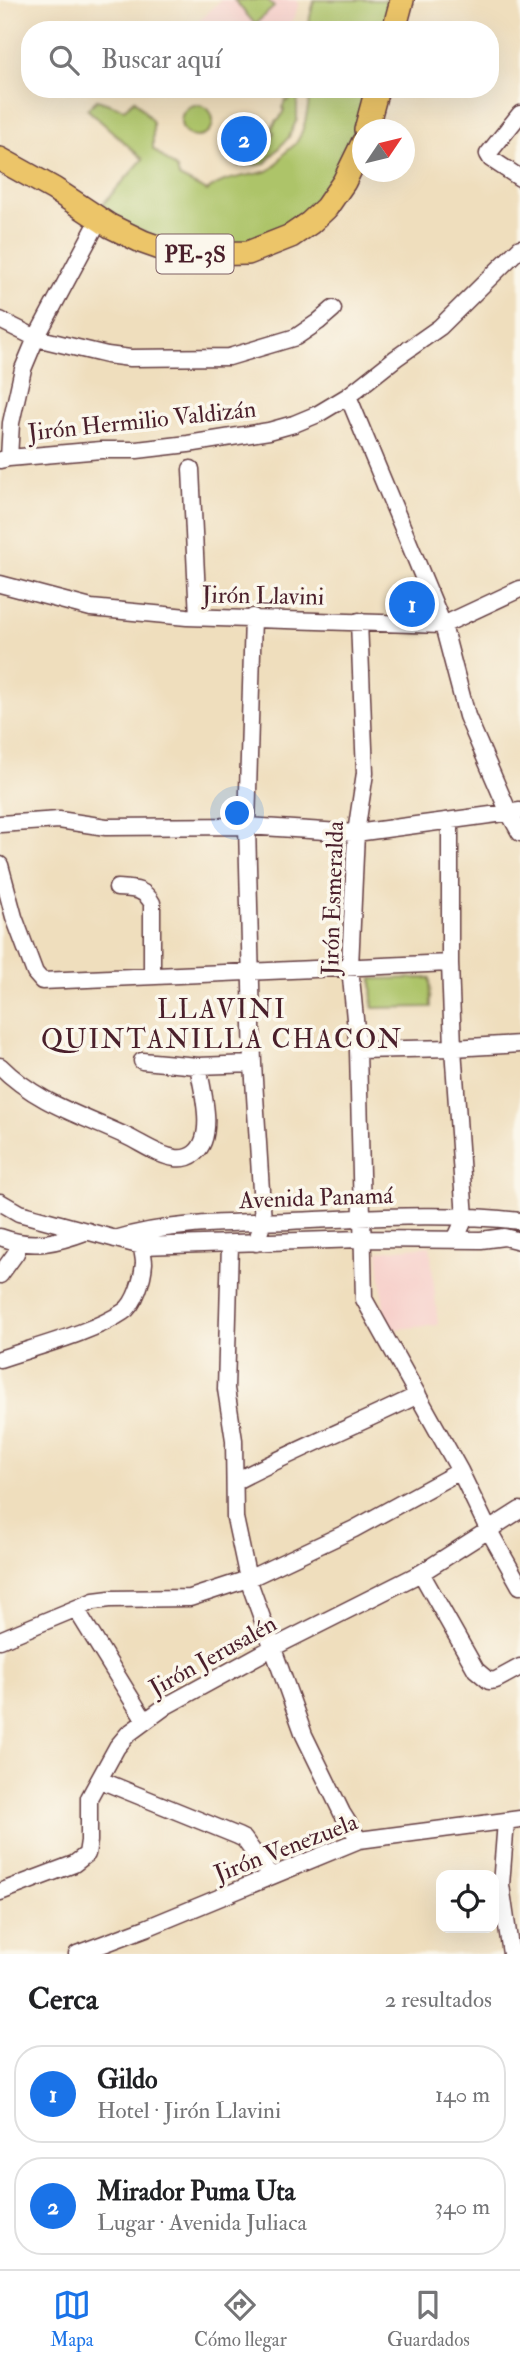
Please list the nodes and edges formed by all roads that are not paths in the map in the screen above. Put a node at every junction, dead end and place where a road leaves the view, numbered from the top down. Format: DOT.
graph roads {
  1 [pos="402,0"];
  2 [pos="396,21"];
  3 [pos="375,98"];
  4 [pos="520,114"];
  5 [pos="369,119"];
  6 [pos="0,159"];
  7 [pos="352,165"];
  8 [pos="520,177"];
  9 [pos="99,220"];
  10 [pos="520,248"];
  11 [pos="333,309"];
  12 [pos="0,320"];
  13 [pos="36,338"];
  14 [pos="348,396"];
  15 [pos="6,420"];
  16 [pos="4,459"];
  17 [pos="191,469"];
  18 [pos="0,584"];
  19 [pos="520,589"];
  20 [pos="198,617"];
  21 [pos="253,617"];
  22 [pos="359,621"];
  23 [pos="443,625"];
  24 [pos="514,812"];
  25 [pos="450,821"];
  26 [pos="0,824"];
  27 [pos="247,826"];
  28 [pos="520,832"];
  29 [pos="356,833"];
  30 [pos="0,865"];
  31 [pos="117,887"];
  32 [pos="450,963"];
  33 [pos="350,967"];
  34 [pos="251,971"];
  35 [pos="152,975"];
  36 [pos="520,1044"];
  37 [pos="453,1048"];
  38 [pos="358,1050"];
  39 [pos="142,1061"];
  40 [pos="253,1064"];
  41 [pos="0,1066"];
  42 [pos="198,1066"];
  43 [pos="0,1202"];
  44 [pos="362,1218"];
  45 [pos="466,1218"];
  46 [pos="520,1221"];
  47 [pos="263,1222"];
  48 [pos="88,1231"];
  49 [pos="0,1237"];
  50 [pos="115,1238"];
  51 [pos="361,1239"];
  52 [pos="455,1240"];
  53 [pos="520,1241"];
  54 [pos="256,1243"];
  55 [pos="19,1244"];
  56 [pos="230,1244"];
  57 [pos="142,1247"];
  58 [pos="0,1275"];
  59 [pos="0,1359"];
  60 [pos="418,1395"];
  61 [pos="460,1471"];
  62 [pos="236,1481"];
  63 [pos="520,1510"];
  64 [pos="488,1529"];
  65 [pos="421,1573"];
  66 [pos="247,1579"];
  67 [pos="520,1586"];
  68 [pos="75,1609"];
  69 [pos="0,1640"];
  70 [pos="272,1648"];
  71 [pos="520,1667"];
  72 [pos="145,1721"];
  73 [pos="100,1780"];
  74 [pos="513,1820"];
  75 [pos="359,1840"];
  76 [pos="270,1875"];
  77 [pos="0,1892"];
  78 [pos="77,1954"];
  79 [pos="511,1954"];
  1 -- 2 [label="highway"];
  3 -- 5 [label="highway"];
  4 -- 8 [label="street"];
  6 -- 9 [label="highway, PE-3S"];
  7 -- 9 [label="highway, PE-3S"];
  9 -- 13 [label="street"];
  10 -- 14 [label="street, Jirón Hermilio Valdizán"];
  11 -- 13 [label="street"];
  12 -- 13 [label="street"];
  13 -- 15 [label="street"];
  14 -- 16 [label="street, Jirón Hermilio Valdizán"];
  14 -- 23 [label="street"];
  15 -- 16 [label="street"];
  17 -- 20 [label="street"];
  18 -- 20 [label="street, Jirón Llavini"];
  19 -- 23 [label="street, Jirón Llavini"];
  20 -- 21 [label="street, Jirón Llavini"];
  21 -- 22 [label="street, Jirón Llavini"];
  21 -- 27 [label="street"];
  22 -- 23 [label="street, Jirón Llavini"];
  22 -- 29 [label="street, Jirón Esmeralda"];
  23 -- 24 [label="street"];
  24 -- 25 [label="street"];
  24 -- 28 [label="street"];
  25 -- 29 [label="street"];
  25 -- 32 [label="street"];
  26 -- 27 [label="street"];
  27 -- 29 [label="street"];
  27 -- 34 [label="street"];
  29 -- 33 [label="street, Jirón Esmeralda"];
  30 -- 35 [label="street"];
  31 -- 35 [label="street"];
  32 -- 33 [label="street"];
  32 -- 37 [label="street"];
  33 -- 34 [label="street"];
  33 -- 38 [label="street, Jirón Esmeralda"];
  34 -- 35 [label="street"];
  34 -- 40 [label="street"];
  36 -- 37 [label="street"];
  37 -- 38 [label="street"];
  37 -- 45 [label="street"];
  38 -- 44 [label="street, Jirón Esmeralda"];
  39 -- 42 [label="street"];
  40 -- 42 [label="street"];
  40 -- 47 [label="street"];
  41 -- 42 [label="street"];
  43 -- 48 [label="street, Avenida Panamá"];
  44 -- 45 [label="street, Avenida Panamá"];
  44 -- 47 [label="street, Avenida Panamá"];
  44 -- 51 [label="street, Jirón Esmeralda"];
  45 -- 46 [label="street, Avenida Panamá"];
  45 -- 52 [label="street"];
  47 -- 50 [label="street, Avenida Panamá"];
  47 -- 54 [label="street"];
  48 -- 50 [label="street, Avenida Panamá"];
  48 -- 55 [label="street"];
  49 -- 55 [label="street"];
  50 -- 57 [label="street, Avenida Panamá"];
  51 -- 52 [label="street, Avenida Panamá"];
  51 -- 54 [label="street, Avenida Panamá"];
  51 -- 60 [label="street, Jirón Esmeralda"];
  52 -- 53 [label="street, Avenida Panamá"];
  54 -- 56 [label="street, Avenida Panamá"];
  55 -- 58 [label="street"];
  56 -- 57 [label="street, Avenida Panamá"];
  56 -- 62 [label="street"];
  57 -- 59 [label="street"];
  60 -- 61 [label="street, Jirón Esmeralda"];
  60 -- 62 [label="street"];
  61 -- 64 [label="street, Jirón Esmeralda"];
  61 -- 66 [label="street"];
  62 -- 66 [label="street"];
  63 -- 64 [label="street, Jirón Jerusalén"];
  64 -- 65 [label="street, Jirón Jerusalén"];
  64 -- 67 [label="street, Jirón Esmeralda"];
  65 -- 70 [label="street, Jirón Jerusalén"];
  65 -- 71 [label="street"];
  66 -- 68 [label="street"];
  66 -- 70 [label="street"];
  68 -- 69 [label="street"];
  68 -- 72 [label="street"];
  70 -- 72 [label="street, Jirón Jerusalén"];
  70 -- 75 [label="street"];
  72 -- 73 [label="street, Jirón Jerusalén"];
  73 -- 76 [label="street"];
  73 -- 77 [label="street, Jirón Jerusalén"];
  74 -- 75 [label="street, Jirón Venezuela"];
  74 -- 79 [label="street"];
  75 -- 76 [label="street, Jirón Venezuela"];
  76 -- 78 [label="street, Jirón Venezuela"];
}
